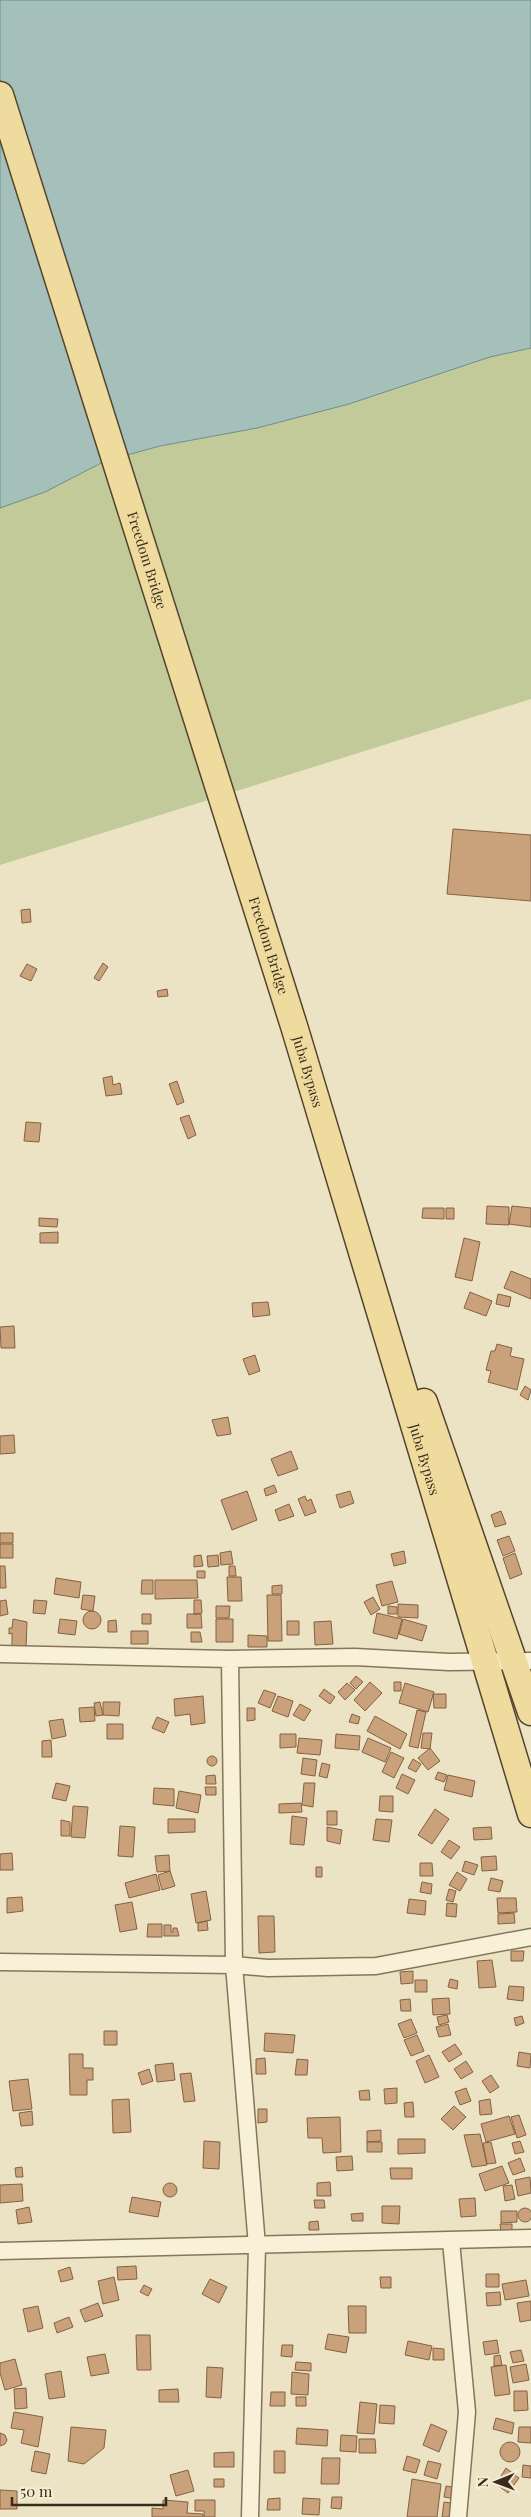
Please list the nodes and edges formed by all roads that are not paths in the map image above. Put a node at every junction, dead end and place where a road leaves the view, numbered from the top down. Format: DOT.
graph roads {
  1 [pos="0,95"];
  2 [pos="294,1026"];
  3 [pos="0,1654"];
  4 [pos="230,1659"];
  5 [pos="485,1661"];
  6 [pos="523,1661"];
  7 [pos="531,1712"];
  8 [pos="531,1814"];
  9 [pos="531,1937"];
  10 [pos="0,1962"];
  11 [pos="234,1965"];
  12 [pos="531,2238"];
  13 [pos="451,2241"];
  14 [pos="257,2246"];
  15 [pos="0,2251"];
  16 [pos="250,2517"];
  17 [pos="458,2517"];
  1 -- 2 [label="main road, Freedom Bridge"];
  2 -- 5 [label="main road, Juba Bypass"];
  2 -- 6 [label="main road, Juba Bypass"];
  3 -- 4 [label="street"];
  4 -- 5 [label="street"];
  4 -- 11 [label="street"];
  5 -- 6 [label="street"];
  5 -- 8 [label="main road, Juba Bypass"];
  6 -- 7 [label="main road, Juba Bypass"];
  9 -- 11 [label="street"];
  10 -- 11 [label="street"];
  11 -- 14 [label="street"];
  12 -- 13 [label="street"];
  13 -- 14 [label="street"];
  13 -- 17 [label="street"];
  14 -- 15 [label="street"];
  14 -- 16 [label="street"];
}
